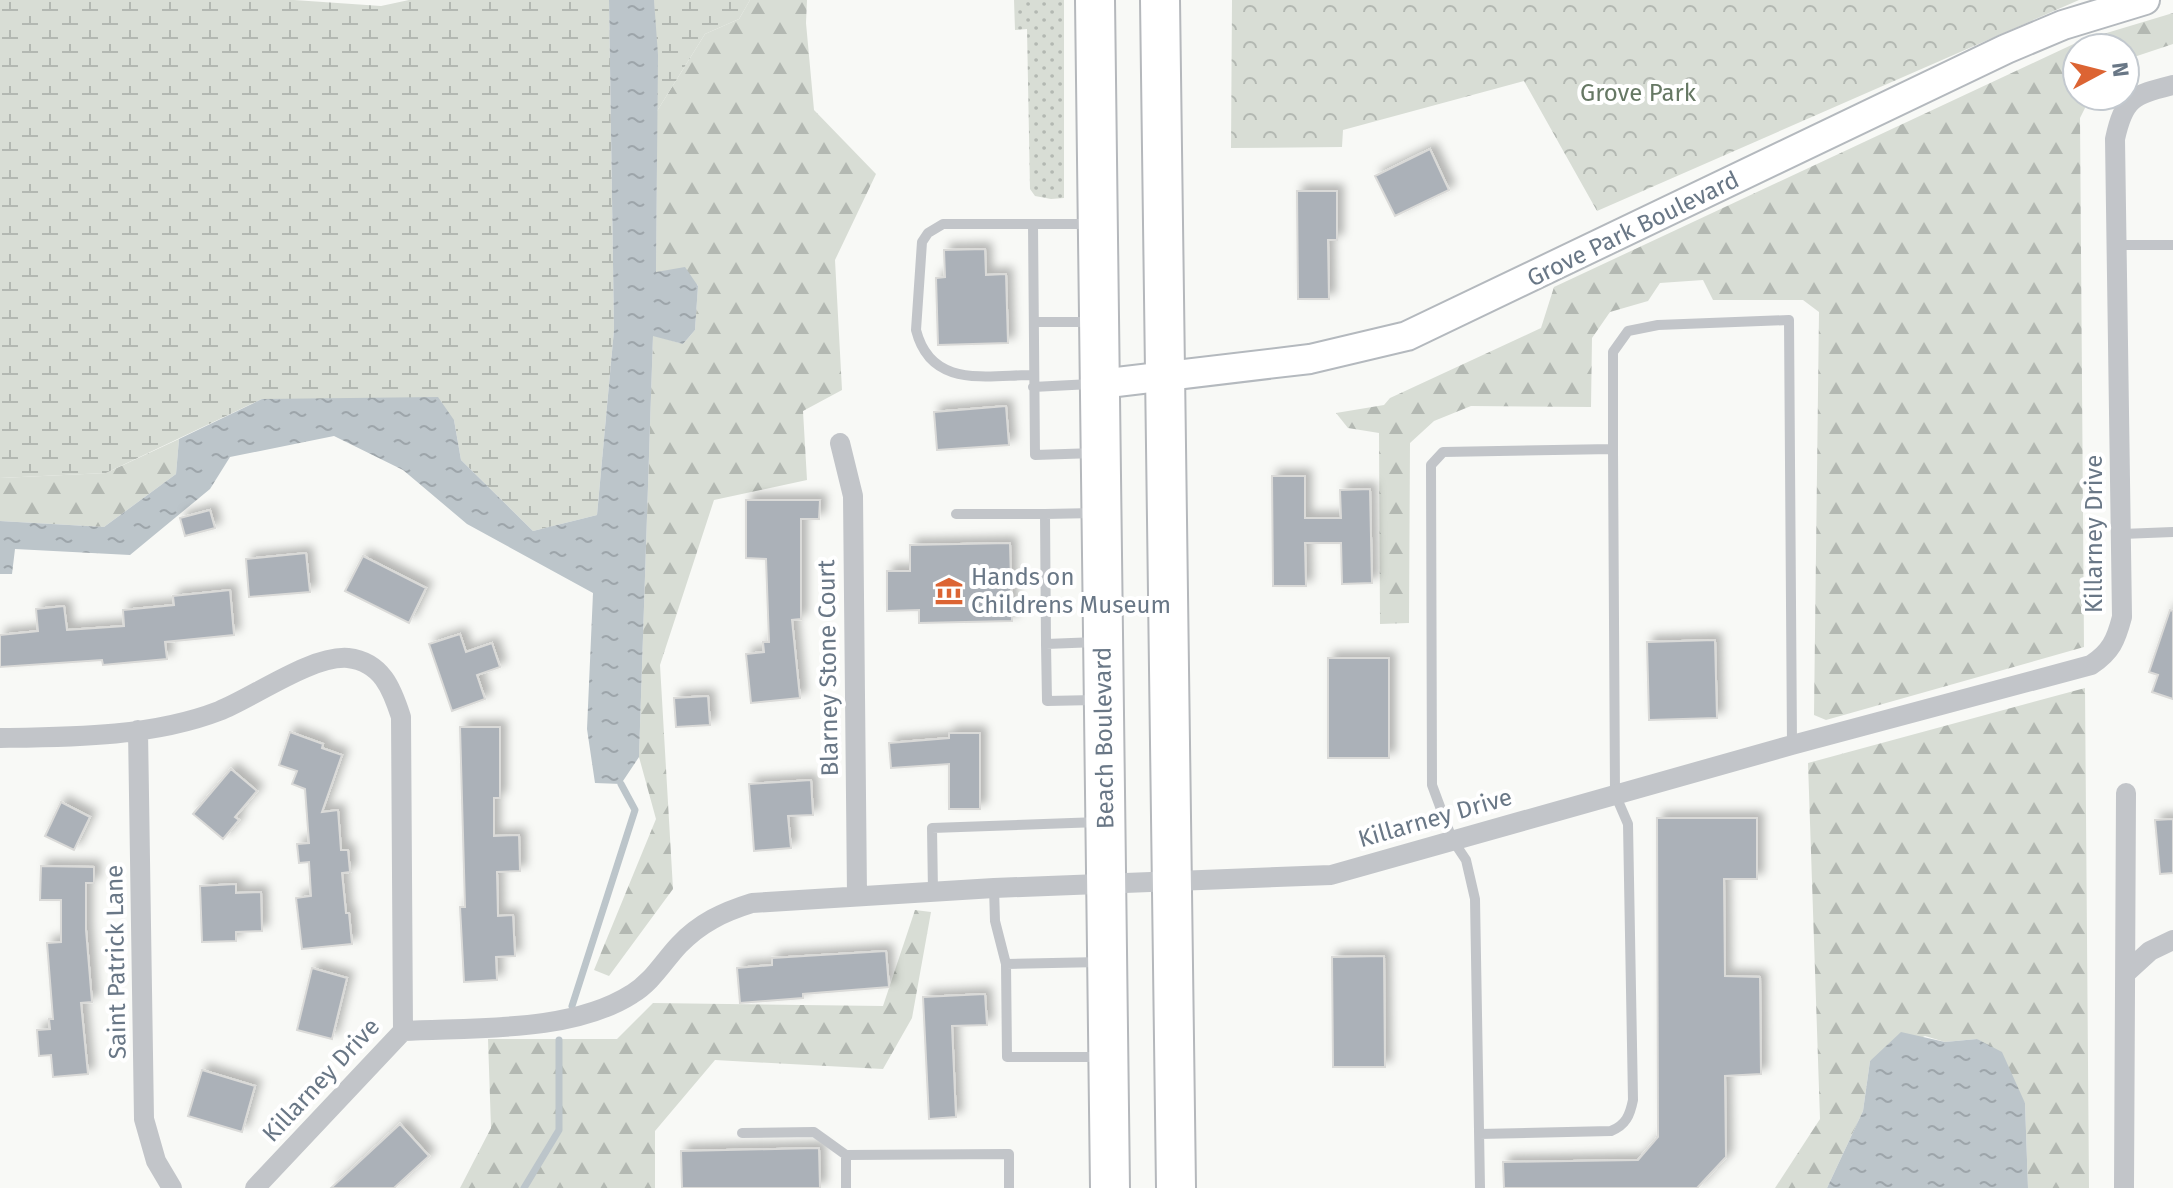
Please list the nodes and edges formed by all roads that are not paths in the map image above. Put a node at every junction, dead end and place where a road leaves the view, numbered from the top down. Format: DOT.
graph roads {
  1 [pos="1095,0"];
  2 [pos="1160,0"];
  3 [pos="2145,0"];
  4 [pos="2173,85"];
  5 [pos="1098,224"];
  6 [pos="1033,225"];
  7 [pos="2117,245"];
  8 [pos="2173,245"];
  9 [pos="1034,322"];
  10 [pos="1099,322"];
  11 [pos="1166,375"];
  12 [pos="1033,381"];
  13 [pos="1100,384"];
  14 [pos="840,443"];
  15 [pos="1613,449"];
  16 [pos="1101,453"];
  17 [pos="1101,513"];
  18 [pos="956,514"];
  19 [pos="1045,514"];
  20 [pos="2173,532"];
  21 [pos="2122,534"];
  22 [pos="1103,642"];
  23 [pos="1046,644"];
  24 [pos="1104,700"];
  25 [pos="138,730"];
  26 [pos="0,738"];
  27 [pos="1792,745"];
  28 [pos="2126,793"];
  29 [pos="1615,794"];
  30 [pos="1105,822"];
  31 [pos="1452,839"];
  32 [pos="1172,881"];
  33 [pos="1106,883"];
  34 [pos="994,888"];
  35 [pos="933,892"];
  36 [pos="857,895"];
  37 [pos="2173,940"];
  38 [pos="1107,962"];
  39 [pos="1006,964"];
  40 [pos="2127,972"];
  41 [pos="403,1031"];
  42 [pos="1108,1057"];
  43 [pos="742,1133"];
  44 [pos="1479,1134"];
  45 [pos="846,1155"];
  46 [pos="172,1188"];
  47 [pos="255,1188"];
  48 [pos="846,1188"];
  49 [pos="1009,1188"];
  50 [pos="1110,1188"];
  51 [pos="1176,1188"];
  52 [pos="1480,1188"];
  53 [pos="2124,1188"];
  1 -- 5 [label="highway, Beach Boulevard"];
  2 -- 11 [label="highway"];
  3 -- 11 [label="street, Grove Park Boulevard"];
  4 -- 7 [label="street, Killarney Drive"];
  5 -- 6 [label="lane"];
  5 -- 10 [label="highway, Beach Boulevard"];
  6 -- 9 [label="lane"];
  6 -- 12 [label="lane"];
  7 -- 8 [label="lane"];
  7 -- 21 [label="street, Killarney Drive"];
  9 -- 10 [label="lane"];
  9 -- 12 [label="lane"];
  10 -- 13 [label="highway, Beach Boulevard"];
  11 -- 13 [label="street, Grove Park Boulevard"];
  11 -- 32 [label="highway"];
  12 -- 13 [label="lane"];
  12 -- 16 [label="lane"];
  13 -- 16 [label="highway, Beach Boulevard"];
  14 -- 36 [label="street, Blarney Stone Court"];
  15 -- 27 [label="lane"];
  15 -- 29 [label="lane"];
  15 -- 31 [label="lane"];
  16 -- 17 [label="highway, Beach Boulevard"];
  17 -- 19 [label="lane"];
  17 -- 22 [label="highway, Beach Boulevard"];
  18 -- 19 [label="lane"];
  19 -- 23 [label="lane"];
  20 -- 21 [label="lane"];
  21 -- 27 [label="street, Killarney Drive"];
  22 -- 23 [label="lane"];
  22 -- 24 [label="highway, Beach Boulevard"];
  23 -- 24 [label="lane"];
  24 -- 30 [label="highway, Beach Boulevard"];
  25 -- 26 [label="street"];
  25 -- 41 [label="street"];
  25 -- 46 [label="street, Saint Patrick Lane"];
  27 -- 29 [label="street, Killarney Drive"];
  28 -- 40 [label="street"];
  29 -- 31 [label="street, Killarney Drive"];
  29 -- 44 [label="lane"];
  30 -- 33 [label="highway, Beach Boulevard"];
  30 -- 35 [label="lane"];
  31 -- 32 [label="street, Killarney Drive"];
  31 -- 44 [label="lane"];
  32 -- 33 [label="street, Killarney Drive"];
  32 -- 51 [label="highway"];
  33 -- 34 [label="street, Killarney Drive"];
  33 -- 38 [label="highway, Beach Boulevard"];
  34 -- 35 [label="street, Killarney Drive"];
  34 -- 39 [label="lane"];
  35 -- 36 [label="street, Killarney Drive"];
  36 -- 41 [label="street, Killarney Drive"];
  37 -- 40 [label="street"];
  38 -- 39 [label="lane"];
  38 -- 42 [label="highway, Beach Boulevard"];
  39 -- 42 [label="lane"];
  40 -- 53 [label="street"];
  41 -- 47 [label="street, Killarney Drive"];
  42 -- 50 [label="highway, Beach Boulevard"];
  43 -- 45 [label="lane"];
  44 -- 52 [label="lane"];
  45 -- 48 [label="lane"];
  45 -- 49 [label="lane"];
}
